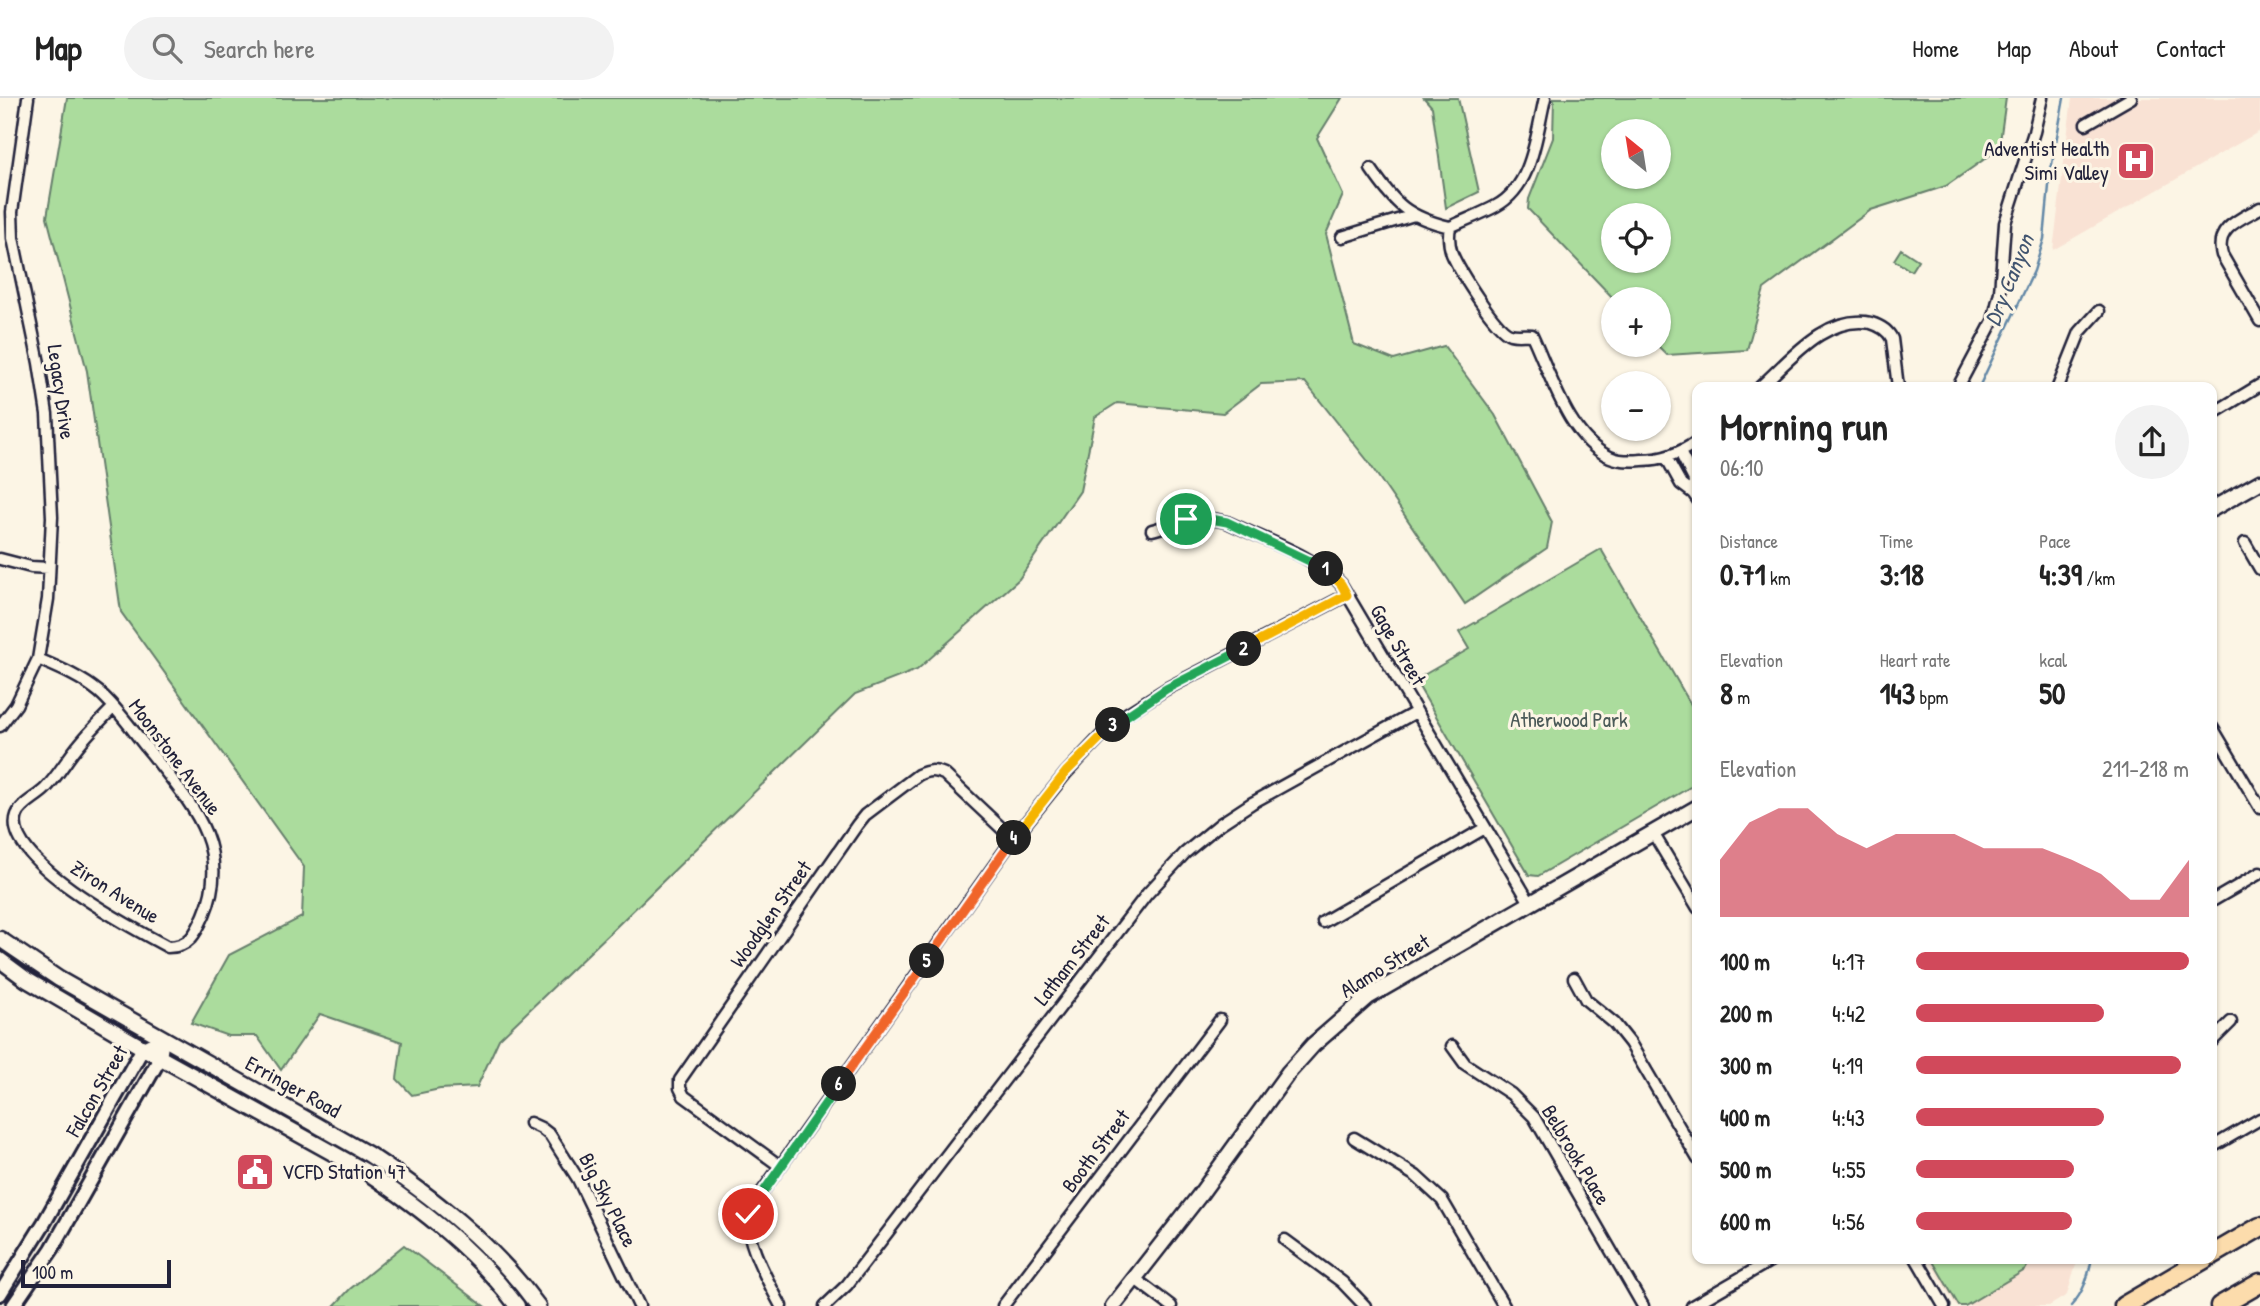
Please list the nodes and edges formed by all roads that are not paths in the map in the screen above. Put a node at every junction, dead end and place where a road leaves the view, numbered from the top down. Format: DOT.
graph roads {
  1 [pos="28,98"];
  2 [pos="1545,98"];
  3 [pos="2042,98"];
  4 [pos="2131,98"];
  5 [pos="2086,124"];
  6 [pos="1371,169"];
  7 [pos="2260,208"];
  8 [pos="1414,215"];
  9 [pos="1450,227"];
  10 [pos="1342,237"];
  11 [pos="2099,312"];
  12 [pos="2260,321"];
  13 [pos="1766,382"];
  14 [pos="1897,382"];
  15 [pos="1961,382"];
  16 [pos="2060,382"];
  17 [pos="2260,385"];
  18 [pos="2217,411"];
  19 [pos="1692,445"];
  20 [pos="1680,452"];
  21 [pos="1666,457"];
  22 [pos="1692,476"];
  23 [pos="2260,482"];
  24 [pos="1692,493"];
  25 [pos="2217,506"];
  26 [pos="1152,530"];
  27 [pos="2245,543"];
  28 [pos="0,559"];
  29 [pos="49,568"];
  30 [pos="2260,569"];
  31 [pos="1347,595"];
  32 [pos="38,659"];
  33 [pos="114,707"];
  34 [pos="1416,712"];
  35 [pos="0,726"];
  36 [pos="2217,735"];
  37 [pos="2260,808"];
  38 [pos="1692,810"];
  39 [pos="1485,828"];
  40 [pos="1653,833"];
  41 [pos="1013,839"];
  42 [pos="2260,873"];
  43 [pos="1692,896"];
  44 [pos="2217,898"];
  45 [pos="1530,903"];
  46 [pos="1323,922"];
  47 [pos="0,939"];
  48 [pos="176,947"];
  49 [pos="0,960"];
  50 [pos="1574,978"];
  51 [pos="1220,1020"];
  52 [pos="2231,1022"];
  53 [pos="2217,1036"];
  54 [pos="163,1038"];
  55 [pos="1452,1046"];
  56 [pos="143,1048"];
  57 [pos="160,1058"];
  58 [pos="2260,1119"];
  59 [pos="530,1123"];
  60 [pos="1354,1138"];
  61 [pos="2217,1142"];
  62 [pos="1692,1149"];
  63 [pos="780,1166"];
  64 [pos="2260,1227"];
  65 [pos="1285,1240"];
  66 [pos="2217,1252"];
  67 [pos="1756,1264"];
  68 [pos="1920,1264"];
  69 [pos="2196,1264"];
  70 [pos="1134,1278"];
  71 [pos="2260,1283"];
  72 [pos="0,1294"];
  73 [pos="13,1306"];
  74 [pos="517,1306"];
  75 [pos="538,1306"];
  76 [pos="639,1306"];
  77 [pos="781,1306"];
  78 [pos="825,1306"];
  79 [pos="1003,1306"];
  80 [pos="1113,1306"];
  81 [pos="1171,1306"];
  82 [pos="1365,1306"];
  83 [pos="1504,1306"];
  84 [pos="1643,1306"];
  85 [pos="1692,1306"];
  86 [pos="1944,1306"];
  87 [pos="2124,1306"];
  88 [pos="2220,1306"];
  1 -- 29 [label="street, Legacy Drive"];
  2 -- 9 [label="street"];
  3 -- 15 [label="street"];
  4 -- 5 [label="street"];
  6 -- 8 [label="street"];
  7 -- 12 [label="street"];
  8 -- 9 [label="street"];
  8 -- 10 [label="street"];
  9 -- 21 [label="street"];
  11 -- 16 [label="street"];
  13 -- 14 [label="street"];
  17 -- 18 [label="street"];
  19 -- 20 [label="street"];
  20 -- 21 [label="street"];
  20 -- 22 [label="street"];
  21 -- 24 [label="street"];
  23 -- 25 [label="main road"];
  26 -- 31 [label="street, Gage Street"];
  27 -- 30 [label="street"];
  28 -- 29 [label="street"];
  29 -- 32 [label="street, Legacy Drive"];
  31 -- 34 [label="street, Gage Street"];
  31 -- 41 [label="street"];
  32 -- 33 [label="street, Moonstone Avenue"];
  32 -- 35 [label="street, Legacy Drive"];
  33 -- 48 [label="street, Moonstone Avenue"];
  33 -- 48 [label="street, Ziron Avenue"];
  34 -- 39 [label="street, Gage Street"];
  34 -- 78 [label="street, Latham Street"];
  36 -- 37 [label="street"];
  38 -- 40 [label="main road, Alamo Street"];
  39 -- 45 [label="street, Gage Street"];
  39 -- 46 [label="street"];
  40 -- 43 [label="street"];
  40 -- 45 [label="main road, Alamo Street"];
  41 -- 63 [label="street"];
  41 -- 63 [label="street, Woodglen Street"];
  42 -- 44 [label="street"];
  45 -- 70 [label="main road, Alamo Street"];
  47 -- 54 [label="main road, Erringer Road"];
  49 -- 56 [label="main road, Erringer Road"];
  50 -- 62 [label="street"];
  51 -- 79 [label="street, Booth Street"];
  52 -- 53 [label="street"];
  54 -- 56 [label="street, Falcon Street"];
  54 -- 57 [label="street, Falcon Street"];
  54 -- 75 [label="main road, Erringer Road"];
  55 -- 84 [label="street, Belbrook Place"];
  56 -- 57 [label="main road, Erringer Road"];
  56 -- 72 [label="street, Falcon Street"];
  57 -- 73 [label="street, Falcon Street"];
  57 -- 74 [label="main road, Erringer Road"];
  58 -- 61 [label="street"];
  59 -- 76 [label="street, Big Sky Place"];
  60 -- 83 [label="street"];
  63 -- 77 [label="street"];
  64 -- 66 [label="highway"];
  65 -- 82 [label="street"];
  67 -- 85 [label="street"];
  68 -- 86 [label="street"];
  69 -- 87 [label="highway"];
  70 -- 80 [label="main road, Alamo Street"];
  70 -- 81 [label="street"];
  71 -- 88 [label="highway"];
}
